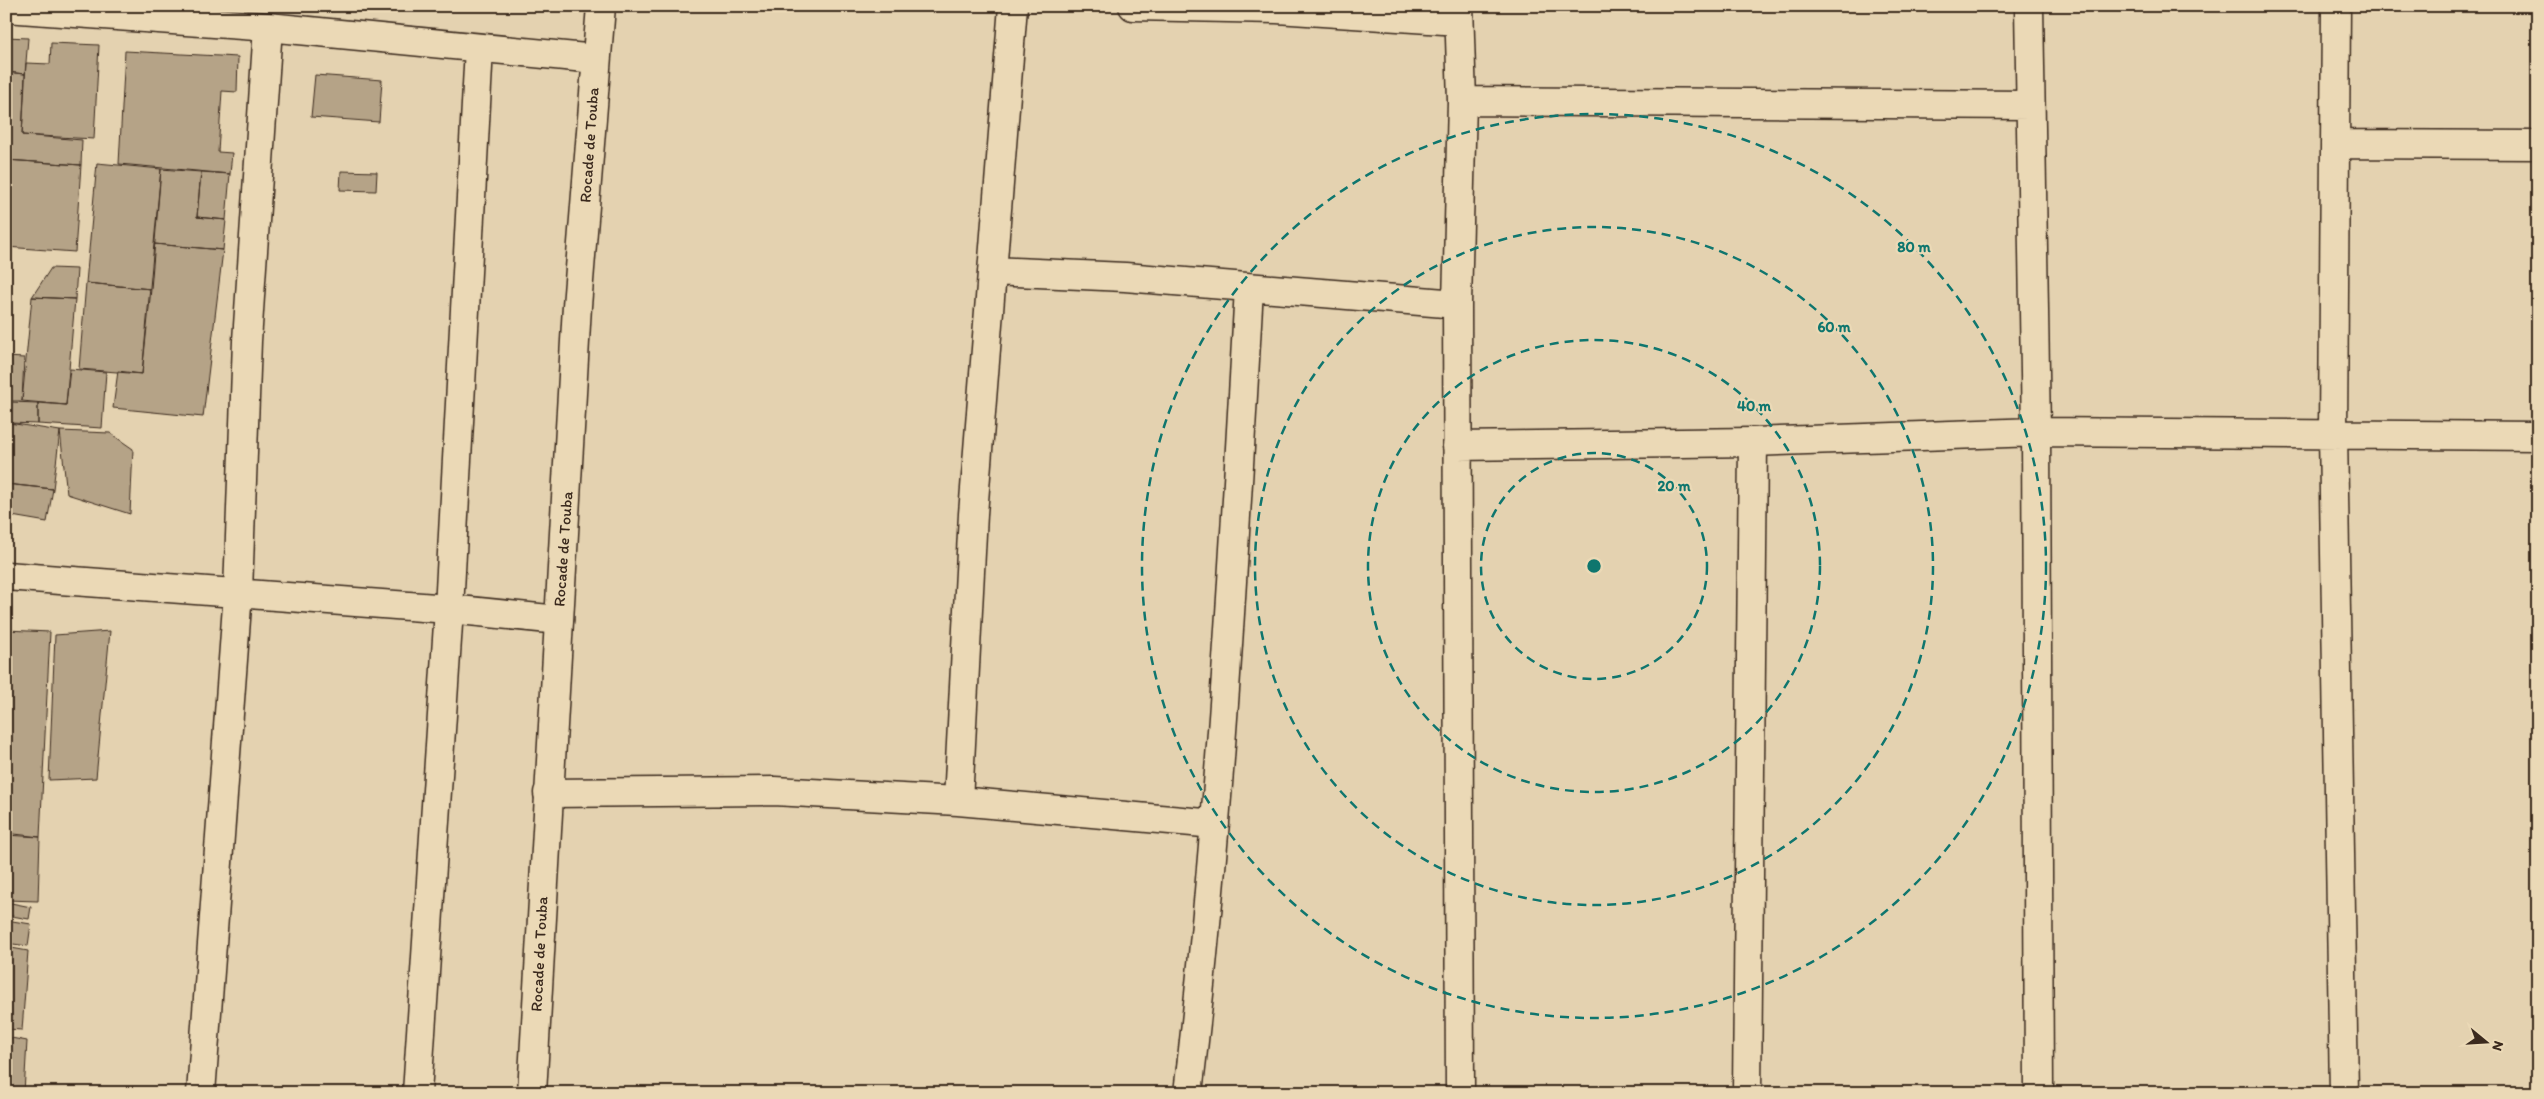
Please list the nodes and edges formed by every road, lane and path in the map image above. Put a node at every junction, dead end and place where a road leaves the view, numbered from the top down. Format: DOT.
graph roads {
  1 [pos="601,6"];
  2 [pos="1013,6"];
  3 [pos="1134,6"];
  4 [pos="2029,6"];
  5 [pos="2336,6"];
  6 [pos="6,8"];
  7 [pos="1277,8"];
  8 [pos="1459,14"];
  9 [pos="268,27"];
  10 [pos="479,48"];
  11 [pos="596,59"];
  12 [pos="1462,101"];
  13 [pos="2030,105"];
  14 [pos="2335,144"];
  15 [pos="2538,144"];
  16 [pos="993,271"];
  17 [pos="1249,288"];
  18 [pos="1457,304"];
  19 [pos="2036,432"];
  20 [pos="2333,434"];
  21 [pos="2538,436"];
  22 [pos="1753,442"];
  23 [pos="1457,446"];
  24 [pos="6,576"];
  25 [pos="238,592"];
  26 [pos="449,609"];
  27 [pos="558,620"];
  28 [pos="548,793"];
  29 [pos="958,800"];
  30 [pos="1215,824"];
  31 [pos="200,1093"];
  32 [pos="417,1093"];
  33 [pos="532,1093"];
  34 [pos="1188,1093"];
  35 [pos="1460,1093"];
  36 [pos="1747,1093"];
  37 [pos="2039,1093"];
  38 [pos="2344,1093"];
  1 -- 11 [label="street, Rocade de Touba"];
  2 -- 16 [label="street"];
  3 -- 7 [label="street"];
  4 -- 13 [label="street"];
  5 -- 14 [label="street"];
  6 -- 9 [label="street"];
  7 -- 8 [label="street"];
  8 -- 12 [label="street"];
  9 -- 10 [label="street"];
  9 -- 25 [label="street"];
  10 -- 11 [label="street"];
  10 -- 26 [label="street"];
  11 -- 27 [label="street, Rocade de Touba"];
  12 -- 13 [label="street"];
  12 -- 18 [label="street"];
  13 -- 19 [label="street"];
  14 -- 15 [label="street"];
  14 -- 20 [label="street"];
  16 -- 17 [label="street"];
  16 -- 29 [label="street"];
  17 -- 18 [label="street"];
  17 -- 30 [label="street"];
  18 -- 23 [label="street"];
  19 -- 20 [label="street"];
  19 -- 22 [label="street"];
  19 -- 37 [label="street"];
  20 -- 21 [label="street"];
  20 -- 38 [label="street"];
  22 -- 23 [label="street"];
  22 -- 36 [label="street"];
  23 -- 35 [label="street"];
  24 -- 25 [label="street"];
  25 -- 26 [label="street"];
  25 -- 31 [label="street"];
  26 -- 27 [label="street"];
  26 -- 32 [label="street"];
  27 -- 28 [label="street, Rocade de Touba"];
  28 -- 29 [label="street"];
  28 -- 33 [label="street, Rocade de Touba"];
  29 -- 30 [label="street"];
  30 -- 34 [label="street"];
}
